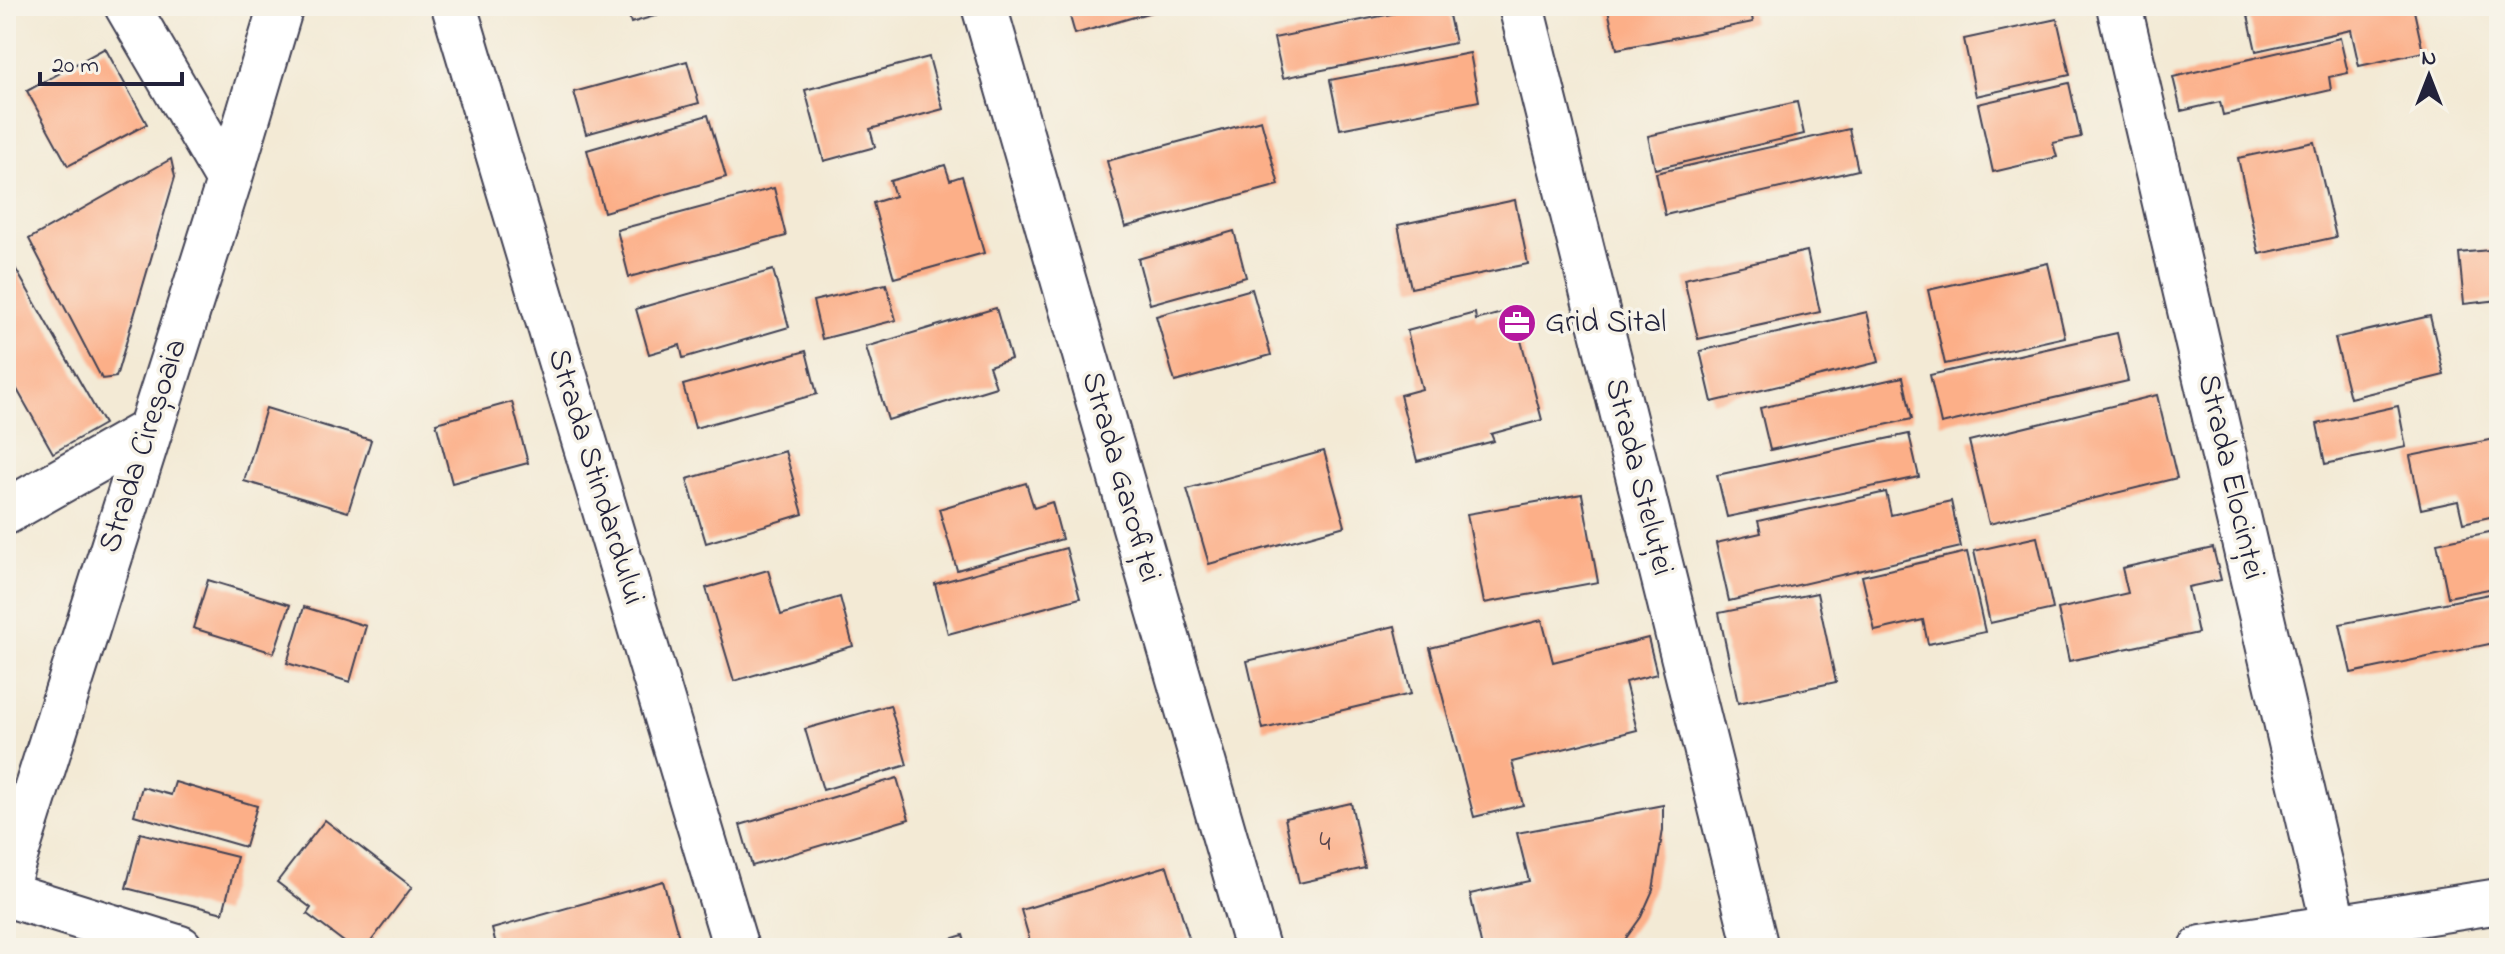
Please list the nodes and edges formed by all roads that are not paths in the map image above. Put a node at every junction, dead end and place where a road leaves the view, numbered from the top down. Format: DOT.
graph roads {
  1 [pos="127,6"];
  2 [pos="281,6"];
  3 [pos="454,6"];
  4 [pos="984,6"];
  5 [pos="1521,6"];
  6 [pos="2119,6"];
  7 [pos="229,181"];
  8 [pos="149,431"];
  9 [pos="6,512"];
  10 [pos="6,885"];
  11 [pos="6,894"];
  12 [pos="2499,901"];
  13 [pos="2338,937"];
  14 [pos="180,948"];
  15 [pos="736,948"];
  16 [pos="1257,948"];
  17 [pos="1756,948"];
  18 [pos="2202,948"];
  1 -- 7 [label="street"];
  2 -- 7 [label="street, Strada Cireșoaia"];
  3 -- 15 [label="street, Strada Stindardului"];
  4 -- 16 [label="street, Strada Garofiței"];
  5 -- 17 [label="street, Strada Steluței"];
  6 -- 13 [label="street, Strada Elocinței"];
  7 -- 8 [label="street, Strada Cireșoaia"];
  8 -- 9 [label="street"];
  8 -- 10 [label="street, Strada Cireșoaia"];
  11 -- 14 [label="street"];
  12 -- 13 [label="street"];
  13 -- 18 [label="street"];
}
